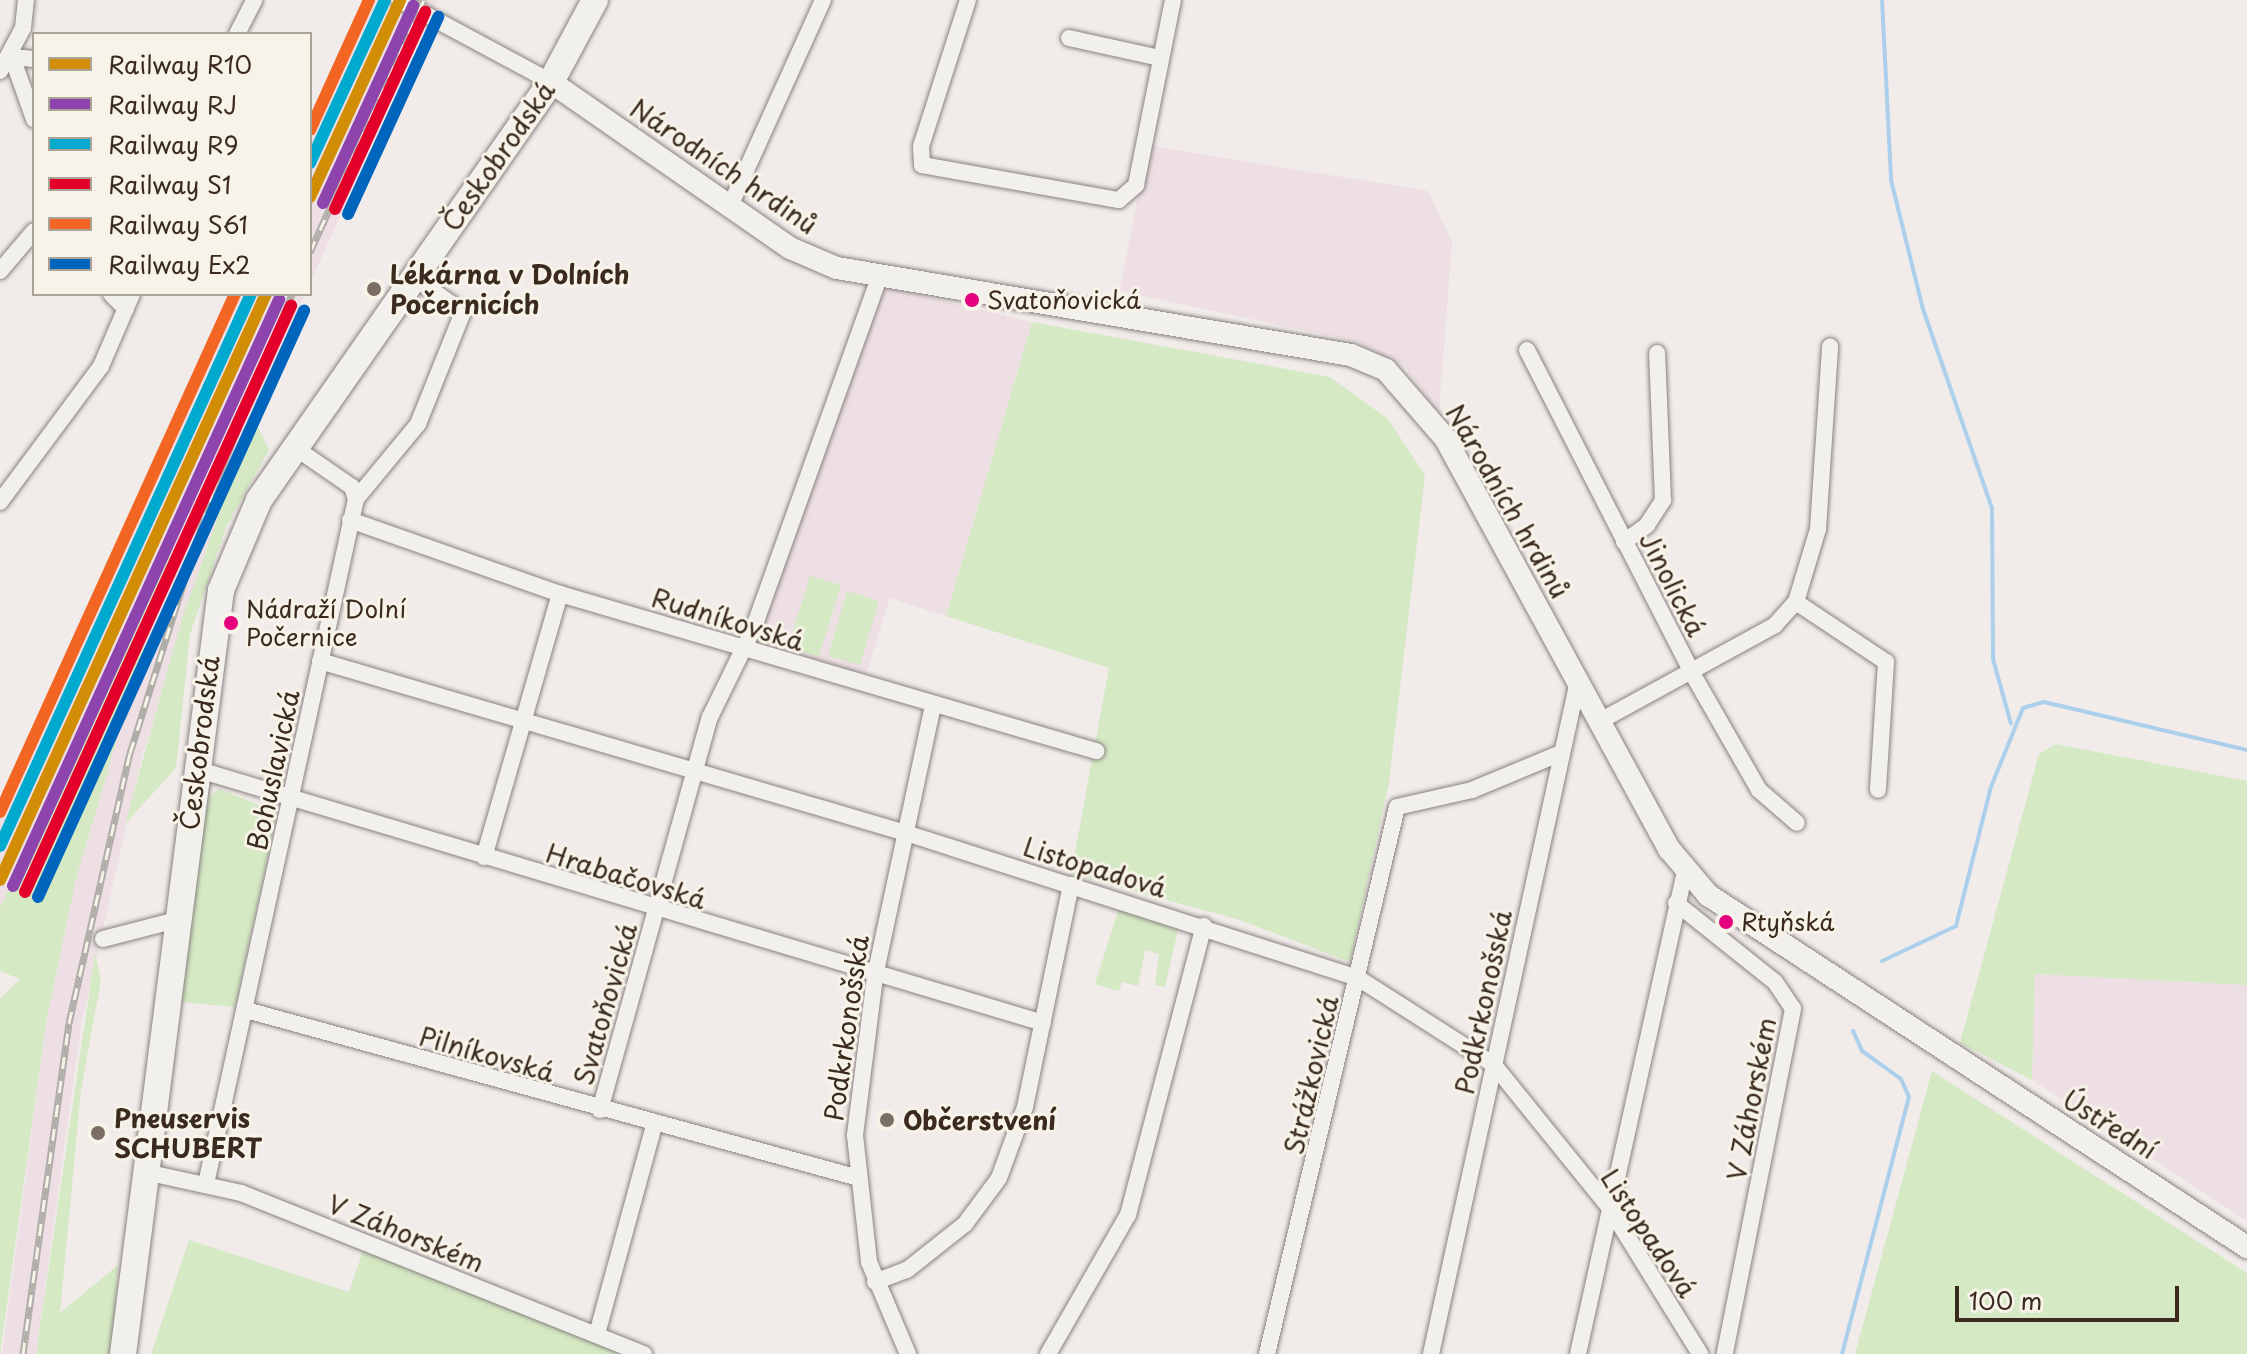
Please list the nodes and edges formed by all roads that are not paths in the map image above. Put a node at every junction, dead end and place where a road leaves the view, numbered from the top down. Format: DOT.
graph roads {
  1 [pos="26,0"];
  2 [pos="254,0"];
  3 [pos="399,0"];
  4 [pos="595,0"];
  5 [pos="823,0"];
  6 [pos="968,0"];
  7 [pos="1173,0"];
  8 [pos="238,32"];
  9 [pos="1069,38"];
  10 [pos="12,57"];
  11 [pos="1160,58"];
  12 [pos="32,59"];
  13 [pos="0,71"];
  14 [pos="551,82"];
  15 [pos="32,113"];
  16 [pos="730,206"];
  17 [pos="32,233"];
  18 [pos="0,271"];
  19 [pos="413,277"];
  20 [pos="879,277"];
  21 [pos="129,302"];
  22 [pos="1830,346"];
  23 [pos="1527,350"];
  24 [pos="1657,353"];
  25 [pos="294,447"];
  26 [pos="2,494"];
  27 [pos="356,499"];
  28 [pos="350,520"];
  29 [pos="1624,542"];
  30 [pos="560,594"];
  31 [pos="1796,602"];
  32 [pos="745,649"];
  33 [pos="320,661"];
  34 [pos="1692,673"];
  35 [pos="1578,681"];
  36 [pos="933,705"];
  37 [pos="522,721"];
  38 [pos="1600,721"];
  39 [pos="1096,751"];
  40 [pos="1561,753"];
  41 [pos="196,769"];
  42 [pos="696,772"];
  43 [pos="1878,790"];
  44 [pos="292,797"];
  45 [pos="1797,823"];
  46 [pos="906,833"];
  47 [pos="484,857"];
  48 [pos="1685,871"];
  49 [pos="1071,885"];
  50 [pos="1676,903"];
  51 [pos="657,911"];
  52 [pos="177,920"];
  53 [pos="1204,926"];
  54 [pos="103,939"];
  55 [pos="875,976"];
  56 [pos="1358,978"];
  57 [pos="246,1010"];
  58 [pos="1043,1023"];
  59 [pos="1940,1052"];
  60 [pos="1494,1065"];
  61 [pos="600,1110"];
  62 [pos="654,1126"];
  63 [pos="145,1172"];
  64 [pos="855,1177"];
  65 [pos="206,1184"];
  66 [pos="1609,1207"];
  67 [pos="2247,1247"];
  68 [pos="875,1282"];
  69 [pos="597,1334"];
  70 [pos="123,1354"];
  71 [pos="644,1354"];
  72 [pos="908,1354"];
  73 [pos="1048,1354"];
  74 [pos="1267,1354"];
  75 [pos="1431,1354"];
  76 [pos="1578,1354"];
  77 [pos="1700,1354"];
  78 [pos="1725,1354"];
  1 -- 10 [label="street"];
  2 -- 8 [label="street"];
  3 -- 14 [label="street, Národních hrdinů"];
  4 -- 14 [label="main road, Českobrodská"];
  5 -- 16 [label="street"];
  6 -- 11 [label="street"];
  7 -- 11 [label="street"];
  9 -- 11 [label="street"];
  10 -- 12 [label="street"];
  10 -- 13 [label="street"];
  10 -- 15 [label="street"];
  14 -- 16 [label="street, Národních hrdinů"];
  14 -- 19 [label="main road, Českobrodská"];
  16 -- 20 [label="street, Národních hrdinů"];
  17 -- 18 [label="street"];
  19 -- 25 [label="main road, Českobrodská"];
  19 -- 27 [label="street, Bohuslavická"];
  20 -- 32 [label="street, Svatoňovická"];
  20 -- 35 [label="street, Národních hrdinů"];
  21 -- 26 [label="street"];
  22 -- 31 [label="street"];
  23 -- 29 [label="street, Jinolická"];
  24 -- 29 [label="street"];
  25 -- 27 [label="street"];
  25 -- 41 [label="main road, Českobrodská"];
  27 -- 28 [label="street, Bohuslavická"];
  28 -- 30 [label="street, Rudníkovská"];
  28 -- 33 [label="street, Bohuslavická"];
  29 -- 34 [label="street, Jinolická"];
  30 -- 32 [label="street, Rudníkovská"];
  30 -- 37 [label="street"];
  31 -- 34 [label="street"];
  31 -- 43 [label="street"];
  32 -- 36 [label="street, Rudníkovská"];
  32 -- 42 [label="street, Svatoňovická"];
  33 -- 37 [label="street, Listopadová"];
  33 -- 44 [label="street, Bohuslavická"];
  34 -- 38 [label="street"];
  34 -- 45 [label="street, Jinolická"];
  35 -- 38 [label="street, Národních hrdinů"];
  35 -- 40 [label="street, Podkrkonošská"];
  36 -- 39 [label="street, Rudníkovská"];
  36 -- 46 [label="street, Podkrkonošská"];
  37 -- 42 [label="street, Listopadová"];
  37 -- 47 [label="street"];
  38 -- 48 [label="street, Národních hrdinů"];
  40 -- 56 [label="street, Strážkovická"];
  40 -- 60 [label="street, Podkrkonošská"];
  41 -- 44 [label="street, Hrabačovská"];
  41 -- 52 [label="main road, Českobrodská"];
  42 -- 46 [label="street, Listopadová"];
  42 -- 51 [label="street, Svatoňovická"];
  44 -- 47 [label="street, Hrabačovská"];
  44 -- 57 [label="street, Bohuslavická"];
  46 -- 49 [label="street, Listopadová"];
  46 -- 55 [label="street, Podkrkonošská"];
  47 -- 51 [label="street, Hrabačovská"];
  48 -- 50 [label="street"];
  48 -- 59 [label="street, Národních hrdinů"];
  49 -- 53 [label="street, Listopadová"];
  49 -- 58 [label="street"];
  50 -- 66 [label="street"];
  50 -- 78 [label="street, V Záhorském"];
  51 -- 55 [label="street, Hrabačovská"];
  51 -- 61 [label="street, Svatoňovická"];
  52 -- 54 [label="street"];
  52 -- 63 [label="main road, Českobrodská"];
  53 -- 56 [label="street, Listopadová"];
  53 -- 73 [label="street"];
  55 -- 58 [label="street, Hrabačovská"];
  55 -- 64 [label="street, Podkrkonošská"];
  56 -- 60 [label="street, Listopadová"];
  56 -- 74 [label="street, Strážkovická"];
  57 -- 61 [label="street, Pilníkovská"];
  57 -- 65 [label="street, Bohuslavická"];
  58 -- 68 [label="street"];
  59 -- 67 [label="street, Ústřední"];
  60 -- 66 [label="street, Listopadová"];
  60 -- 75 [label="street, Podkrkonošská"];
  61 -- 62 [label="street, Pilníkovská"];
  62 -- 64 [label="street, Pilníkovská"];
  62 -- 69 [label="street"];
  63 -- 65 [label="street, V Záhorském"];
  63 -- 70 [label="main road, Českobrodská"];
  64 -- 68 [label="street, Podkrkonošská"];
  65 -- 69 [label="street, V Záhorském"];
  66 -- 76 [label="street"];
  66 -- 77 [label="street, Listopadová"];
  68 -- 72 [label="street, Podkrkonošská"];
  69 -- 71 [label="street, V Záhorském"];
}
